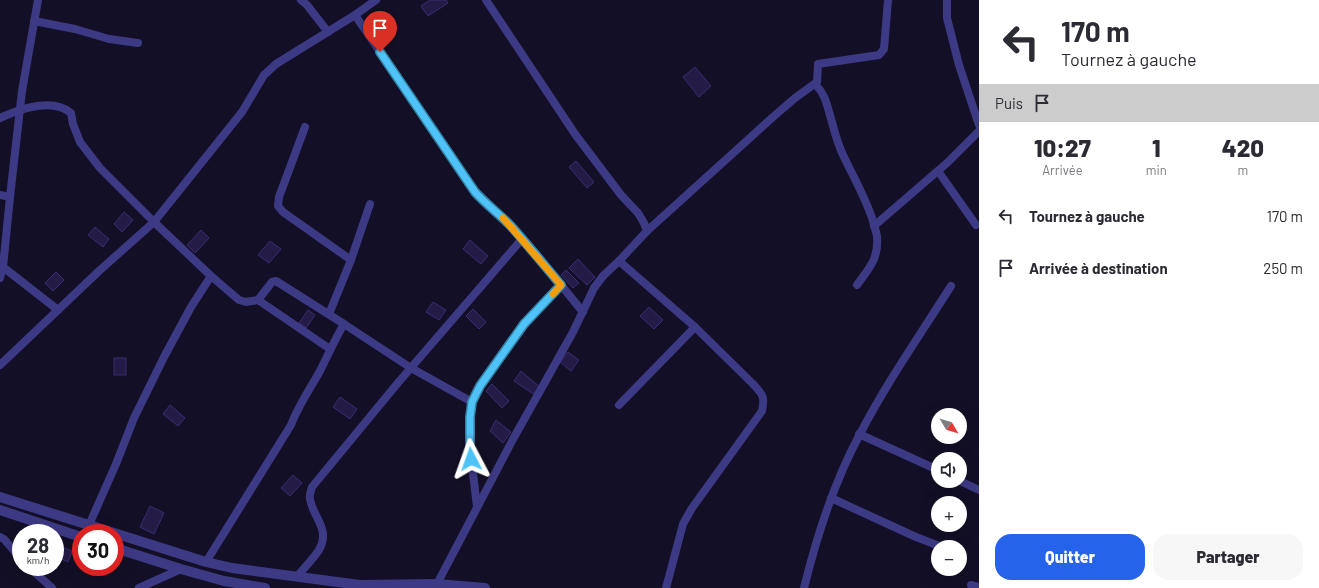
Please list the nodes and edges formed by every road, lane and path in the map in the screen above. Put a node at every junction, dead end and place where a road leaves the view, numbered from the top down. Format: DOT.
graph roads {
  1 [pos="38,0"];
  2 [pos="301,0"];
  3 [pos="376,0"];
  4 [pos="486,0"];
  5 [pos="888,0"];
  6 [pos="947,0"];
  7 [pos="355,15"];
  8 [pos="34,21"];
  9 [pos="328,32"];
  10 [pos="138,42"];
  11 [pos="815,84"];
  12 [pos="20,109"];
  13 [pos="0,118"];
  14 [pos="979,125"];
  15 [pos="305,127"];
  16 [pos="979,131"];
  17 [pos="938,171"];
  18 [pos="0,195"];
  19 [pos="10,197"];
  20 [pos="370,204"];
  21 [pos="154,222"];
  22 [pos="976,225"];
  23 [pos="874,226"];
  24 [pos="647,231"];
  25 [pos="522,239"];
  26 [pos="351,260"];
  27 [pos="619,261"];
  28 [pos="3,267"];
  29 [pos="211,276"];
  30 [pos="0,278"];
  31 [pos="561,285"];
  32 [pos="857,286"];
  33 [pos="951,286"];
  34 [pos="258,300"];
  35 [pos="58,310"];
  36 [pos="583,312"];
  37 [pos="329,314"];
  38 [pos="344,324"];
  39 [pos="695,327"];
  40 [pos="330,349"];
  41 [pos="0,365"];
  42 [pos="411,368"];
  43 [pos="472,402"];
  44 [pos="619,405"];
  45 [pos="859,434"];
  46 [pos="931,467"];
  47 [pos="967,484"];
  48 [pos="979,490"];
  49 [pos="0,497"];
  50 [pos="832,498"];
  51 [pos="477,508"];
  52 [pos="0,510"];
  53 [pos="86,524"];
  54 [pos="89,524"];
  55 [pos="72,534"];
  56 [pos="124,536"];
  57 [pos="0,537"];
  58 [pos="931,543"];
  59 [pos="12,548"];
  60 [pos="124,551"];
  61 [pos="206,562"];
  62 [pos="181,569"];
  63 [pos="39,576"];
  64 [pos="297,577"];
  65 [pos="437,584"];
  66 [pos="223,585"];
  67 [pos="52,588"];
  68 [pos="139,588"];
  69 [pos="265,588"];
  70 [pos="486,588"];
  71 [pos="666,588"];
  72 [pos="804,588"];
  1 -- 8 [label="street"];
  2 -- 9 [label="street"];
  3 -- 7 [label="street"];
  4 -- 24 [label="street"];
  5 -- 11 [label="street"];
  6 -- 14 [label="street"];
  7 -- 9 [label="street"];
  7 -- 25 [label="street"];
  8 -- 10 [label="street"];
  8 -- 12 [label="street"];
  9 -- 21 [label="street"];
  11 -- 23 [label="street"];
  11 -- 24 [label="street"];
  12 -- 13 [label="street"];
  12 -- 19 [label="street"];
  12 -- 21 [label="street"];
  15 -- 26 [label="street"];
  16 -- 17 [label="street"];
  17 -- 22 [label="street"];
  17 -- 23 [label="street"];
  18 -- 19 [label="street"];
  19 -- 28 [label="street"];
  20 -- 26 [label="street"];
  21 -- 29 [label="street"];
  21 -- 35 [label="street"];
  23 -- 32 [label="street"];
  24 -- 27 [label="street"];
  25 -- 31 [label="street"];
  25 -- 42 [label="street"];
  26 -- 37 [label="street"];
  27 -- 36 [label="street"];
  27 -- 39 [label="street"];
  28 -- 30 [label="street"];
  28 -- 35 [label="street"];
  29 -- 34 [label="street"];
  29 -- 54 [label="street"];
  31 -- 36 [label="street"];
  31 -- 43 [label="street"];
  33 -- 45 [label="street"];
  34 -- 37 [label="street"];
  34 -- 40 [label="street"];
  35 -- 41 [label="street"];
  36 -- 51 [label="street"];
  37 -- 38 [label="street"];
  38 -- 40 [label="street"];
  38 -- 42 [label="street"];
  39 -- 44 [label="street"];
  39 -- 71 [label="street"];
  40 -- 61 [label="street"];
  42 -- 43 [label="street"];
  42 -- 64 [label="street"];
  43 -- 51 [label="street"];
  45 -- 46 [label="street"];
  45 -- 50 [label="street"];
  47 -- 48 [label="street"];
  49 -- 53 [label="street"];
  50 -- 58 [label="street"];
  50 -- 72 [label="street"];
  51 -- 65 [label="street"];
  52 -- 55 [label="street"];
  56 -- 61 [label="street"];
  57 -- 59 [label="street"];
  60 -- 62 [label="street"];
  61 -- 64 [label="street"];
  62 -- 66 [label="street"];
  62 -- 68 [label="street"];
  63 -- 67 [label="street"];
  64 -- 65 [label="street"];
  65 -- 70 [label="street"];
  66 -- 69 [label="street"];
}
